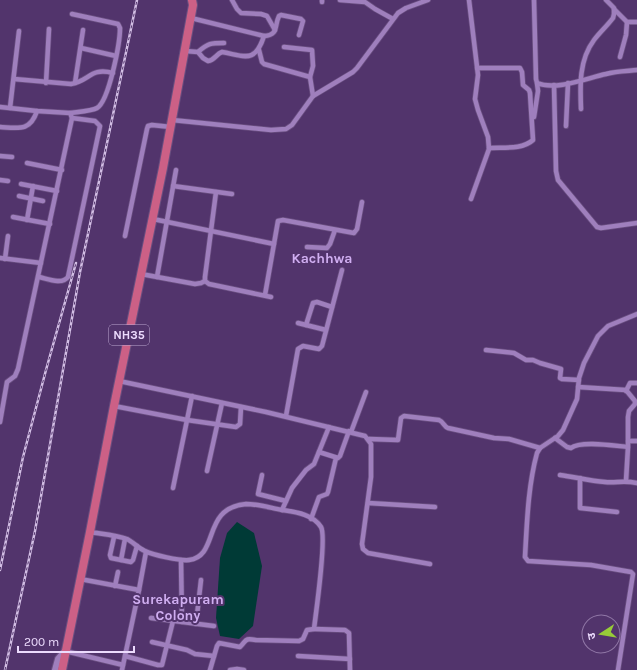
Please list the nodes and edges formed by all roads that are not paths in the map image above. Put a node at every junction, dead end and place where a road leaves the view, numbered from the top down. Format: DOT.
graph roads {
  1 [pos="192,0"];
  2 [pos="232,0"];
  3 [pos="340,0"];
  4 [pos="428,0"];
  5 [pos="469,0"];
  6 [pos="534,0"];
  7 [pos="606,0"];
  8 [pos="612,2"];
  9 [pos="614,9"];
  10 [pos="72,14"];
  11 [pos="191,18"];
  12 [pos="393,19"];
  13 [pos="627,22"];
  14 [pos="637,22"];
  15 [pos="49,29"];
  16 [pos="83,30"];
  17 [pos="275,30"];
  18 [pos="19,31"];
  19 [pos="299,35"];
  20 [pos="264,36"];
  21 [pos="224,43"];
  22 [pos="284,47"];
  23 [pos="81,48"];
  24 [pos="259,50"];
  25 [pos="185,51"];
  26 [pos="198,52"];
  27 [pos="116,56"];
  28 [pos="620,57"];
  29 [pos="477,68"];
  30 [pos="637,70"];
  31 [pos="113,73"];
  32 [pos="310,77"];
  33 [pos="14,79"];
  34 [pos="580,81"];
  35 [pos="46,83"];
  36 [pos="75,83"];
  37 [pos="537,83"];
  38 [pos="568,83"];
  39 [pos="554,85"];
  40 [pos="313,96"];
  41 [pos="0,107"];
  42 [pos="10,108"];
  43 [pos="581,109"];
  44 [pos="37,111"];
  45 [pos="70,112"];
  46 [pos="72,118"];
  47 [pos="172,123"];
  48 [pos="566,126"];
  49 [pos="0,127"];
  50 [pos="533,127"];
  51 [pos="489,148"];
  52 [pos="0,156"];
  53 [pos="12,157"];
  54 [pos="26,163"];
  55 [pos="62,170"];
  56 [pos="176,170"];
  57 [pos="0,180"];
  58 [pos="8,181"];
  59 [pos="21,184"];
  60 [pos="33,186"];
  61 [pos="173,186"];
  62 [pos="57,191"];
  63 [pos="216,192"];
  64 [pos="232,194"];
  65 [pos="19,196"];
  66 [pos="31,198"];
  67 [pos="471,199"];
  68 [pos="43,201"];
  69 [pos="362,202"];
  70 [pos="13,217"];
  71 [pos="153,218"];
  72 [pos="27,220"];
  73 [pos="166,222"];
  74 [pos="637,223"];
  75 [pos="50,224"];
  76 [pos="335,230"];
  77 [pos="211,231"];
  78 [pos="8,236"];
  79 [pos="125,236"];
  80 [pos="274,244"];
  81 [pos="307,247"];
  82 [pos="3,258"];
  83 [pos="42,263"];
  84 [pos="342,270"];
  85 [pos="141,274"];
  86 [pos="39,277"];
  87 [pos="157,277"];
  88 [pos="205,280"];
  89 [pos="265,295"];
  90 [pos="271,297"];
  91 [pos="332,307"];
  92 [pos="637,314"];
  93 [pos="298,323"];
  94 [pos="306,325"];
  95 [pos="326,330"];
  96 [pos="486,350"];
  97 [pos="579,380"];
  98 [pos="119,381"];
  99 [pos="637,383"];
  100 [pos="578,387"];
  101 [pos="626,391"];
  102 [pos="366,392"];
  103 [pos="192,396"];
  104 [pos="636,402"];
  105 [pos="222,403"];
  106 [pos="114,406"];
  107 [pos="241,407"];
  108 [pos="286,416"];
  109 [pos="187,420"];
  110 [pos="0,422"];
  111 [pos="217,424"];
  112 [pos="329,427"];
  113 [pos="350,432"];
  114 [pos="555,438"];
  115 [pos="369,440"];
  116 [pos="628,441"];
  117 [pos="637,441"];
  118 [pos="628,447"];
  119 [pos="540,448"];
  120 [pos="319,452"];
  121 [pos="336,458"];
  122 [pos="207,471"];
  123 [pos="262,475"];
  124 [pos="560,475"];
  125 [pos="580,478"];
  126 [pos="626,481"];
  127 [pos="637,483"];
  128 [pos="173,488"];
  129 [pos="286,501"];
  130 [pos="368,503"];
  131 [pos="434,507"];
  132 [pos="282,510"];
  133 [pos="616,512"];
  134 [pos="311,519"];
  135 [pos="90,532"];
  136 [pos="114,537"];
  137 [pos="125,539"];
  138 [pos="137,546"];
  139 [pos="146,552"];
  140 [pos="121,560"];
  141 [pos="182,560"];
  142 [pos="430,564"];
  143 [pos="118,572"];
  144 [pos="80,579"];
  145 [pos="201,580"];
  146 [pos="115,586"];
  147 [pos="139,590"];
  148 [pos="151,618"];
  149 [pos="173,621"];
  150 [pos="182,622"];
  151 [pos="196,624"];
  152 [pos="214,626"];
  153 [pos="314,629"];
  154 [pos="152,642"];
  155 [pos="167,645"];
  156 [pos="65,651"];
  157 [pos="125,656"];
  158 [pos="214,656"];
  159 [pos="298,656"];
  160 [pos="350,659"];
  161 [pos="122,667"];
  162 [pos="158,668"];
  163 [pos="55,670"];
  164 [pos="62,670"];
  165 [pos="211,670"];
  166 [pos="230,670"];
  167 [pos="244,670"];
  168 [pos="350,670"];
  169 [pos="618,670"];
  1 -- 11 [label="highway, NH35"];
  2 -- 17 [label="street"];
  3 -- 12 [label="street"];
  4 -- 12 [label="street"];
  5 -- 29 [label="street"];
  6 -- 37 [label="street"];
  7 -- 8 [label="street"];
  8 -- 9 [label="street"];
  9 -- 13 [label="street"];
  9 -- 34 [label="street"];
  10 -- 27 [label="street"];
  11 -- 20 [label="street"];
  11 -- 25 [label="highway, NH35"];
  12 -- 40 [label="street"];
  13 -- 14 [label="street"];
  13 -- 28 [label="street"];
  15 -- 35 [label="street"];
  16 -- 23 [label="street"];
  17 -- 19 [label="street"];
  17 -- 20 [label="street"];
  18 -- 33 [label="street"];
  20 -- 24 [label="street"];
  21 -- 26 [label="street"];
  22 -- 32 [label="street"];
  23 -- 27 [label="street"];
  23 -- 36 [label="street"];
  24 -- 26 [label="street"];
  24 -- 32 [label="street"];
  25 -- 26 [label="street"];
  25 -- 47 [label="highway, NH35"];
  27 -- 31 [label="street"];
  29 -- 50 [label="street"];
  29 -- 51 [label="street"];
  30 -- 34 [label="street"];
  31 -- 36 [label="street"];
  31 -- 45 [label="street"];
  32 -- 40 [label="street"];
  33 -- 35 [label="street"];
  33 -- 42 [label="street"];
  34 -- 38 [label="street"];
  34 -- 43 [label="street"];
  35 -- 36 [label="street"];
  37 -- 39 [label="street"];
  37 -- 50 [label="street"];
  38 -- 39 [label="street"];
  38 -- 48 [label="street"];
  39 -- 74 [label="street"];
  40 -- 47 [label="street"];
  41 -- 42 [label="street"];
  42 -- 44 [label="street"];
  44 -- 45 [label="street"];
  44 -- 49 [label="street"];
  45 -- 46 [label="street"];
  46 -- 55 [label="street"];
  46 -- 86 [label="street"];
  47 -- 71 [label="highway, NH35"];
  47 -- 79 [label="street"];
  50 -- 51 [label="street"];
  51 -- 67 [label="street"];
  52 -- 53 [label="street"];
  54 -- 55 [label="street"];
  55 -- 62 [label="street"];
  56 -- 61 [label="street"];
  57 -- 58 [label="street"];
  59 -- 60 [label="street"];
  60 -- 62 [label="street"];
  60 -- 66 [label="street"];
  61 -- 63 [label="street"];
  61 -- 73 [label="street"];
  62 -- 75 [label="street"];
  63 -- 64 [label="street"];
  63 -- 77 [label="street"];
  65 -- 66 [label="street"];
  66 -- 68 [label="street"];
  66 -- 72 [label="street"];
  69 -- 76 [label="street"];
  70 -- 72 [label="street"];
  71 -- 73 [label="street"];
  71 -- 85 [label="highway, NH35"];
  72 -- 75 [label="street"];
  73 -- 77 [label="street"];
  73 -- 87 [label="street"];
  75 -- 83 [label="street"];
  76 -- 80 [label="street"];
  76 -- 81 [label="street"];
  77 -- 80 [label="street"];
  77 -- 88 [label="street"];
  78 -- 82 [label="street"];
  80 -- 89 [label="street"];
  82 -- 83 [label="street"];
  83 -- 86 [label="street"];
  84 -- 91 [label="street"];
  85 -- 87 [label="street"];
  85 -- 98 [label="highway, NH35"];
  86 -- 110 [label="street"];
  87 -- 88 [label="street"];
  88 -- 89 [label="street"];
  89 -- 90 [label="street"];
  91 -- 94 [label="street"];
  91 -- 95 [label="street"];
  92 -- 97 [label="street"];
  93 -- 94 [label="street"];
  94 -- 95 [label="street"];
  95 -- 108 [label="street"];
  96 -- 97 [label="street"];
  97 -- 100 [label="street"];
  98 -- 103 [label="street"];
  98 -- 106 [label="highway, NH35"];
  99 -- 101 [label="street"];
  100 -- 101 [label="street"];
  100 -- 114 [label="street"];
  101 -- 104 [label="street"];
  102 -- 113 [label="street"];
  103 -- 105 [label="street"];
  103 -- 109 [label="street"];
  104 -- 116 [label="street"];
  105 -- 107 [label="street"];
  105 -- 111 [label="street"];
  106 -- 109 [label="street"];
  106 -- 135 [label="highway, NH35"];
  107 -- 108 [label="street"];
  107 -- 111 [label="street"];
  108 -- 112 [label="street"];
  109 -- 111 [label="street"];
  109 -- 128 [label="street"];
  111 -- 122 [label="street"];
  112 -- 113 [label="street"];
  112 -- 120 [label="street"];
  113 -- 115 [label="street"];
  113 -- 121 [label="street"];
  114 -- 118 [label="street"];
  114 -- 119 [label="street"];
  115 -- 119 [label="street"];
  115 -- 130 [label="street"];
  116 -- 117 [label="street"];
  116 -- 118 [label="street"];
  118 -- 126 [label="street"];
  119 -- 169 [label="street"];
  120 -- 121 [label="street"];
  120 -- 129 [label="street"];
  121 -- 134 [label="street"];
  123 -- 129 [label="street"];
  124 -- 125 [label="street"];
  125 -- 126 [label="street"];
  125 -- 133 [label="street"];
  126 -- 127 [label="street"];
  129 -- 132 [label="street"];
  130 -- 131 [label="street"];
  130 -- 142 [label="street"];
  132 -- 134 [label="street"];
  132 -- 141 [label="street"];
  134 -- 153 [label="street"];
  135 -- 136 [label="street"];
  135 -- 144 [label="highway, NH35"];
  136 -- 137 [label="street"];
  136 -- 140 [label="street"];
  137 -- 138 [label="street"];
  137 -- 140 [label="street"];
  138 -- 139 [label="street"];
  138 -- 140 [label="street"];
  139 -- 141 [label="street"];
  139 -- 147 [label="street"];
  141 -- 150 [label="street"];
  143 -- 146 [label="street"];
  144 -- 146 [label="street"];
  144 -- 156 [label="highway, NH35"];
  145 -- 151 [label="street"];
  146 -- 147 [label="street"];
  147 -- 157 [label="street"];
  148 -- 149 [label="street"];
  149 -- 150 [label="street"];
  149 -- 155 [label="street"];
  150 -- 151 [label="street"];
  151 -- 152 [label="street"];
  153 -- 158 [label="street"];
  153 -- 160 [label="street"];
  154 -- 155 [label="street"];
  155 -- 158 [label="street"];
  155 -- 162 [label="street"];
  156 -- 161 [label="street"];
  156 -- 163 [label="main road"];
  156 -- 164 [label="highway, NH35"];
  157 -- 161 [label="street"];
  157 -- 162 [label="street"];
  158 -- 165 [label="street"];
  159 -- 160 [label="street"];
  160 -- 168 [label="street"];
  166 -- 167 [label="street"];
}
